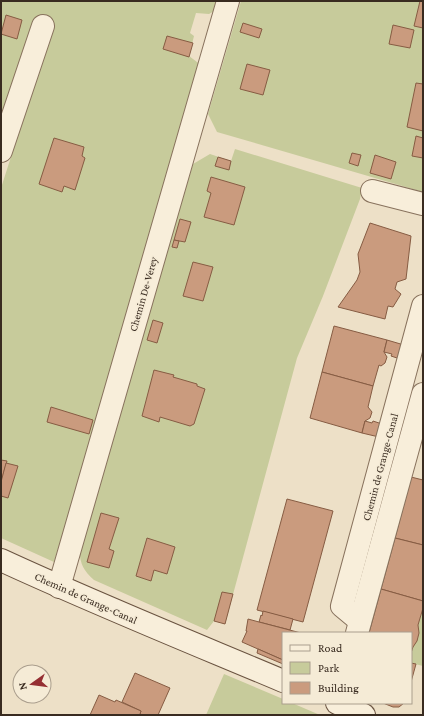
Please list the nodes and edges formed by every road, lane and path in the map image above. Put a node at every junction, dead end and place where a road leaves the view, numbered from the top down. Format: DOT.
graph roads {
  1 [pos="228,1"];
  2 [pos="43,26"];
  3 [pos="1,151"];
  4 [pos="372,191"];
  5 [pos="423,204"];
  6 [pos="423,306"];
  7 [pos="423,394"];
  8 [pos="1,560"];
  9 [pos="59,586"];
  10 [pos="359,627"];
  11 [pos="282,681"];
  12 [pos="339,704"];
  13 [pos="364,715"];
  1 -- 9 [label="street, Chemin De-Verey"];
  2 -- 3 [label="street"];
  4 -- 5 [label="street"];
  6 -- 10 [label="street, Chemin de Grange-Canal"];
  7 -- 10 [label="street, Chemin de Grange-Canal"];
  8 -- 9 [label="street, Chemin de Grange-Canal"];
  9 -- 11 [label="street, Chemin de Grange-Canal"];
  12 -- 13 [label="street"];
}
